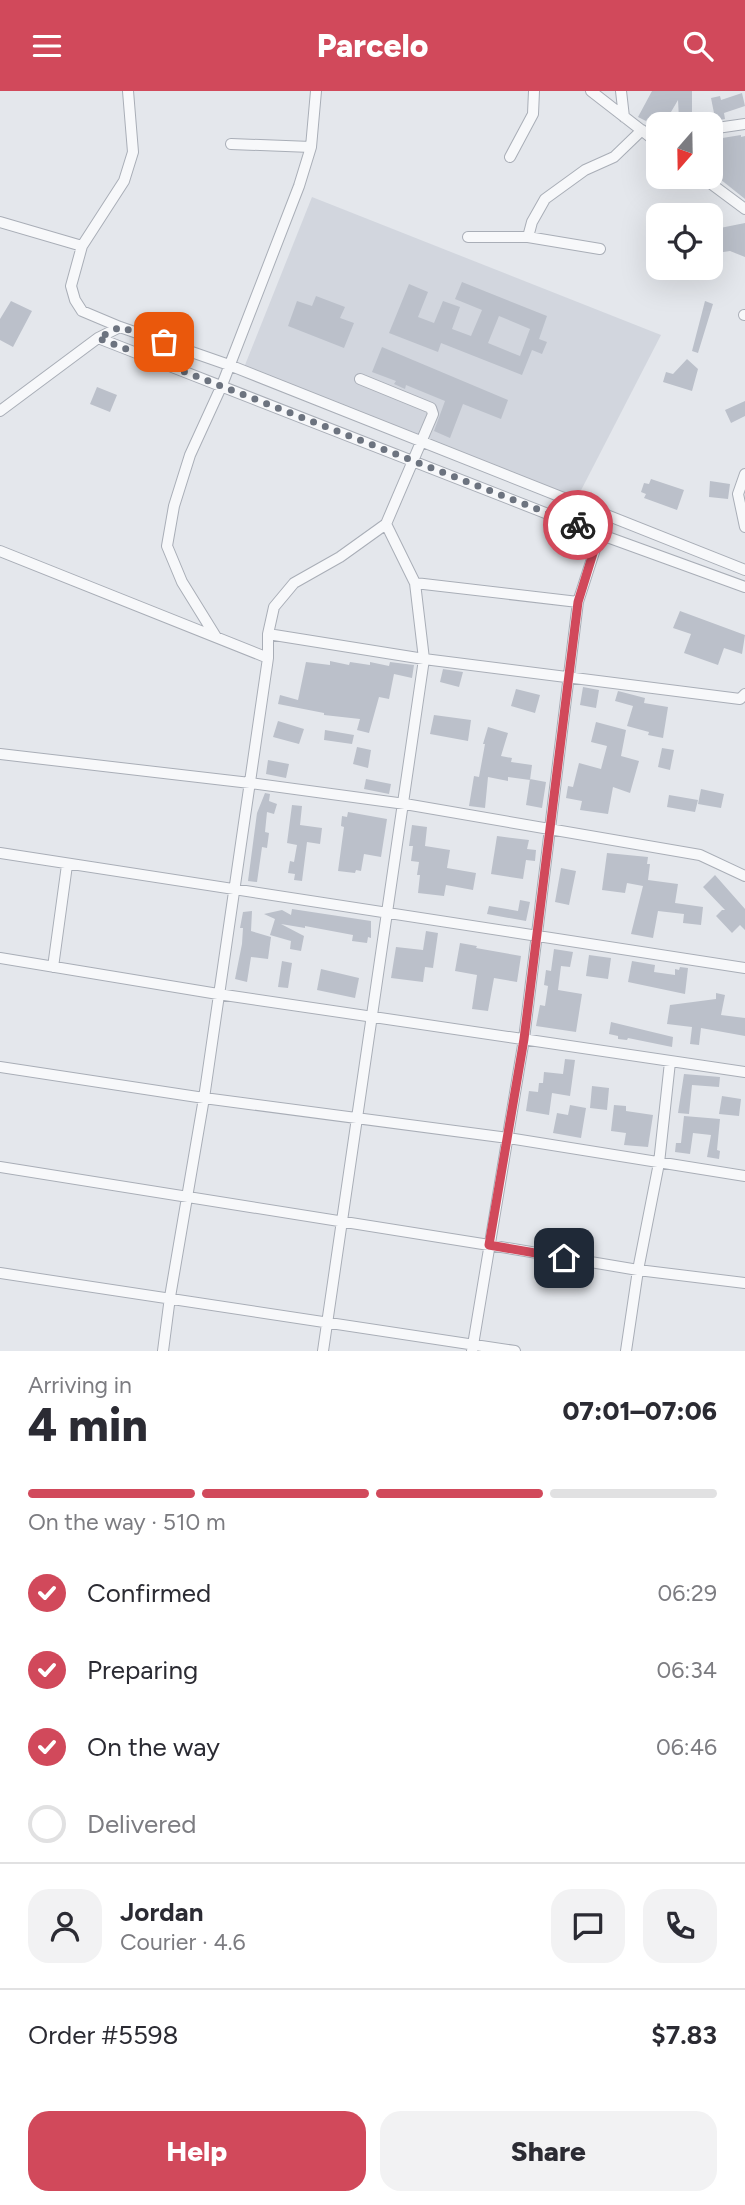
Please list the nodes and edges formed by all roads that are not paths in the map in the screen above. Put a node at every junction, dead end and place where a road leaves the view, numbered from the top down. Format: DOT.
graph roads {
  1 [pos="128,91"];
  2 [pos="316,91"];
  3 [pos="534,91"];
  4 [pos="591,91"];
  5 [pos="621,91"];
  6 [pos="624,117"];
  7 [pos="745,124"];
  8 [pos="723,127"];
  9 [pos="642,130"];
  10 [pos="646,133"];
  11 [pos="231,144"];
  12 [pos="312,147"];
  13 [pos="510,157"];
  14 [pos="718,189"];
  15 [pos="745,209"];
  16 [pos="0,222"];
  17 [pos="468,237"];
  18 [pos="528,237"];
  19 [pos="82,246"];
  20 [pos="600,249"];
  21 [pos="120,327"];
  22 [pos="98,338"];
  23 [pos="229,365"];
  24 [pos="360,379"];
  25 [pos="222,385"];
  26 [pos="0,411"];
  27 [pos="420,441"];
  28 [pos="413,460"];
  29 [pos="745,474"];
  30 [pos="606,515"];
  31 [pos="386,524"];
  32 [pos="745,527"];
  33 [pos="599,534"];
  34 [pos="0,551"];
  35 [pos="744,568"];
  36 [pos="415,583"];
  37 [pos="745,587"];
  38 [pos="578,602"];
  39 [pos="268,634"];
  40 [pos="216,637"];
  41 [pos="268,658"];
  42 [pos="424,659"];
  43 [pos="570,678"];
  44 [pos="745,694"];
  45 [pos="0,754"];
  46 [pos="250,783"];
  47 [pos="405,804"];
  48 [pos="550,828"];
  49 [pos="0,853"];
  50 [pos="67,865"];
  51 [pos="745,876"];
  52 [pos="233,888"];
  53 [pos="387,914"];
  54 [pos="536,937"];
  55 [pos="0,958"];
  56 [pos="52,967"];
  57 [pos="745,968"];
  58 [pos="218,994"];
  59 [pos="373,1017"];
  60 [pos="524,1039"];
  61 [pos="670,1062"];
  62 [pos="0,1067"];
  63 [pos="745,1072"];
  64 [pos="204,1098"];
  65 [pos="358,1117"];
  66 [pos="508,1138"];
  67 [pos="659,1163"];
  68 [pos="0,1167"];
  69 [pos="745,1176"];
  70 [pos="186,1197"];
  71 [pos="344,1221"];
  72 [pos="489,1245"];
  73 [pos="638,1271"];
  74 [pos="0,1273"];
  75 [pos="745,1283"];
  76 [pos="170,1297"];
  77 [pos="328,1321"];
  78 [pos="473,1347"];
  79 [pos="163,1351"];
  80 [pos="323,1351"];
  81 [pos="514,1351"];
  82 [pos="626,1351"];
  1 -- 19 [label="street"];
  2 -- 12 [label="street"];
  3 -- 13 [label="street"];
  4 -- 6 [label="street"];
  5 -- 6 [label="street"];
  6 -- 9 [label="street"];
  7 -- 8 [label="street"];
  9 -- 10 [label="street"];
  9 -- 18 [label="street"];
  11 -- 12 [label="street"];
  12 -- 23 [label="street"];
  14 -- 15 [label="street"];
  16 -- 19 [label="street"];
  17 -- 18 [label="street"];
  18 -- 20 [label="street"];
  19 -- 21 [label="street"];
  21 -- 22 [label="street"];
  21 -- 23 [label="street"];
  22 -- 25 [label="street"];
  22 -- 26 [label="street"];
  23 -- 25 [label="street"];
  23 -- 27 [label="street"];
  24 -- 27 [label="street"];
  25 -- 28 [label="street"];
  25 -- 40 [label="street"];
  27 -- 28 [label="street"];
  27 -- 30 [label="street"];
  28 -- 31 [label="street"];
  28 -- 33 [label="street"];
  29 -- 32 [label="street"];
  30 -- 33 [label="street"];
  30 -- 35 [label="street"];
  31 -- 36 [label="street"];
  31 -- 39 [label="street"];
  33 -- 37 [label="street"];
  33 -- 38 [label="street"];
  34 -- 40 [label="street"];
  36 -- 38 [label="street"];
  36 -- 42 [label="street"];
  38 -- 43 [label="street"];
  39 -- 41 [label="street"];
  39 -- 42 [label="street"];
  40 -- 41 [label="street"];
  41 -- 46 [label="street"];
  42 -- 43 [label="street"];
  42 -- 47 [label="street"];
  43 -- 44 [label="street"];
  43 -- 48 [label="street"];
  45 -- 46 [label="street"];
  46 -- 47 [label="street"];
  46 -- 52 [label="street"];
  47 -- 48 [label="street"];
  47 -- 53 [label="street"];
  48 -- 51 [label="street"];
  48 -- 54 [label="street"];
  49 -- 50 [label="street"];
  50 -- 52 [label="street"];
  50 -- 56 [label="street"];
  52 -- 53 [label="street"];
  52 -- 58 [label="street"];
  53 -- 54 [label="street"];
  53 -- 59 [label="street"];
  54 -- 57 [label="street"];
  54 -- 60 [label="street"];
  55 -- 56 [label="street"];
  56 -- 58 [label="street"];
  58 -- 59 [label="street"];
  58 -- 64 [label="street"];
  59 -- 60 [label="street"];
  59 -- 65 [label="street"];
  60 -- 61 [label="street"];
  60 -- 66 [label="street"];
  61 -- 63 [label="street"];
  61 -- 67 [label="street"];
  62 -- 64 [label="street"];
  64 -- 65 [label="street"];
  64 -- 70 [label="street"];
  65 -- 66 [label="street"];
  65 -- 71 [label="street"];
  66 -- 67 [label="street"];
  66 -- 72 [label="street"];
  67 -- 69 [label="street"];
  67 -- 73 [label="street"];
  68 -- 70 [label="street"];
  70 -- 71 [label="street"];
  70 -- 76 [label="street"];
  71 -- 72 [label="street"];
  71 -- 77 [label="street"];
  72 -- 73 [label="street"];
  72 -- 78 [label="street"];
  73 -- 75 [label="street"];
  73 -- 82 [label="street"];
  74 -- 76 [label="street"];
  76 -- 77 [label="street"];
  76 -- 79 [label="street"];
  77 -- 78 [label="street"];
  77 -- 80 [label="street"];
  78 -- 81 [label="street"];
}
